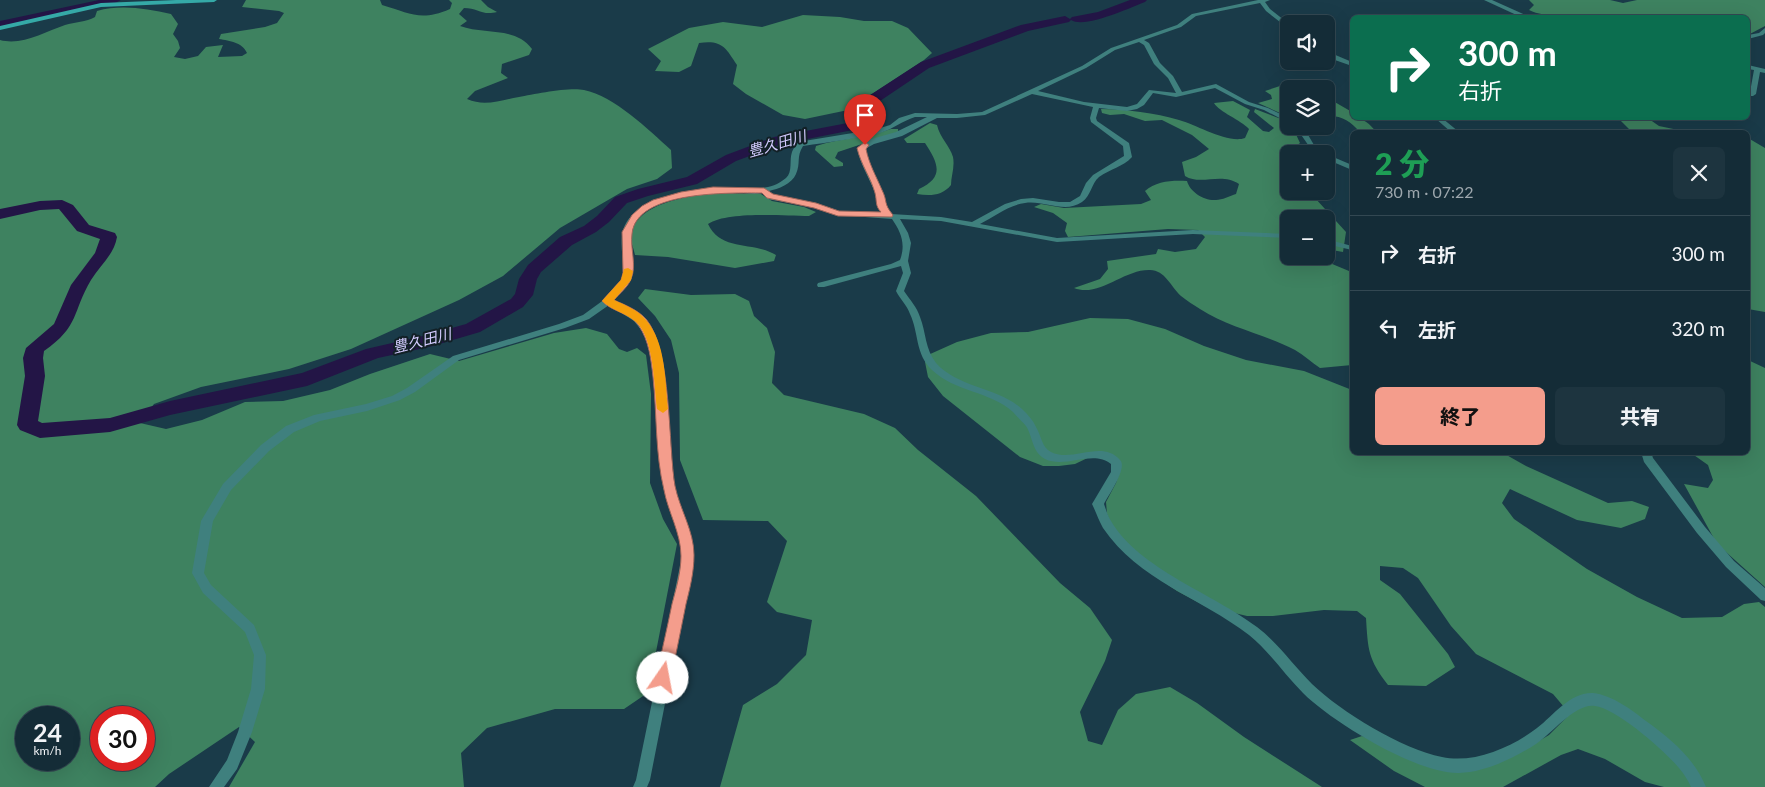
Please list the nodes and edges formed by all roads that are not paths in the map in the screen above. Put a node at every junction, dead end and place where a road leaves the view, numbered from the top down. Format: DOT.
graph roads {
  1 [pos="214,0"];
  2 [pos="1263,0"];
  3 [pos="1487,0"];
  4 [pos="170,1"];
  5 [pos="1522,15"];
  6 [pos="1280,20"];
  7 [pos="0,28"];
  8 [pos="1765,30"];
  9 [pos="1750,36"];
  10 [pos="1139,40"];
  11 [pos="1335,58"];
  12 [pos="1350,63"];
  13 [pos="1750,67"];
  14 [pos="1757,69"];
  15 [pos="1765,71"];
  16 [pos="1034,92"];
  17 [pos="1180,94"];
  18 [pos="1750,94"];
  19 [pos="1097,105"];
  20 [pos="935,115"];
  21 [pos="1280,116"];
  22 [pos="1441,120"];
  23 [pos="1453,130"];
  24 [pos="1335,160"];
  25 [pos="1350,167"];
  26 [pos="764,190"];
  27 [pos="892,216"];
  28 [pos="974,225"];
  29 [pos="1280,235"];
  30 [pos="1335,244"];
  31 [pos="1350,248"];
  32 [pos="904,261"];
  33 [pos="821,285"];
  34 [pos="608,301"];
  35 [pos="1647,455"];
  36 [pos="1765,596"];
  37 [pos="216,787"];
  38 [pos="640,787"];
  39 [pos="1699,787"];
  1 -- 4 [label="main road"];
  2 -- 6 [label="street"];
  2 -- 10 [label="street"];
  3 -- 5 [label="street"];
  4 -- 7 [label="main road"];
  8 -- 9 [label="street"];
  10 -- 16 [label="street"];
  10 -- 17 [label="street"];
  11 -- 12 [label="street"];
  13 -- 14 [label="street"];
  14 -- 15 [label="street"];
  14 -- 18 [label="street"];
  16 -- 19 [label="street"];
  16 -- 20 [label="street"];
  17 -- 19 [label="street"];
  17 -- 21 [label="street"];
  19 -- 28 [label="street"];
  20 -- 26 [label="street"];
  20 -- 27 [label="street"];
  22 -- 23 [label="street"];
  24 -- 25 [label="street"];
  26 -- 27 [label="street"];
  26 -- 34 [label="street"];
  27 -- 28 [label="street"];
  27 -- 32 [label="street"];
  28 -- 29 [label="street"];
  30 -- 31 [label="street"];
  32 -- 33 [label="street"];
  32 -- 39 [label="street"];
  34 -- 37 [label="street"];
  34 -- 38 [label="street"];
  35 -- 36 [label="street"];
}
